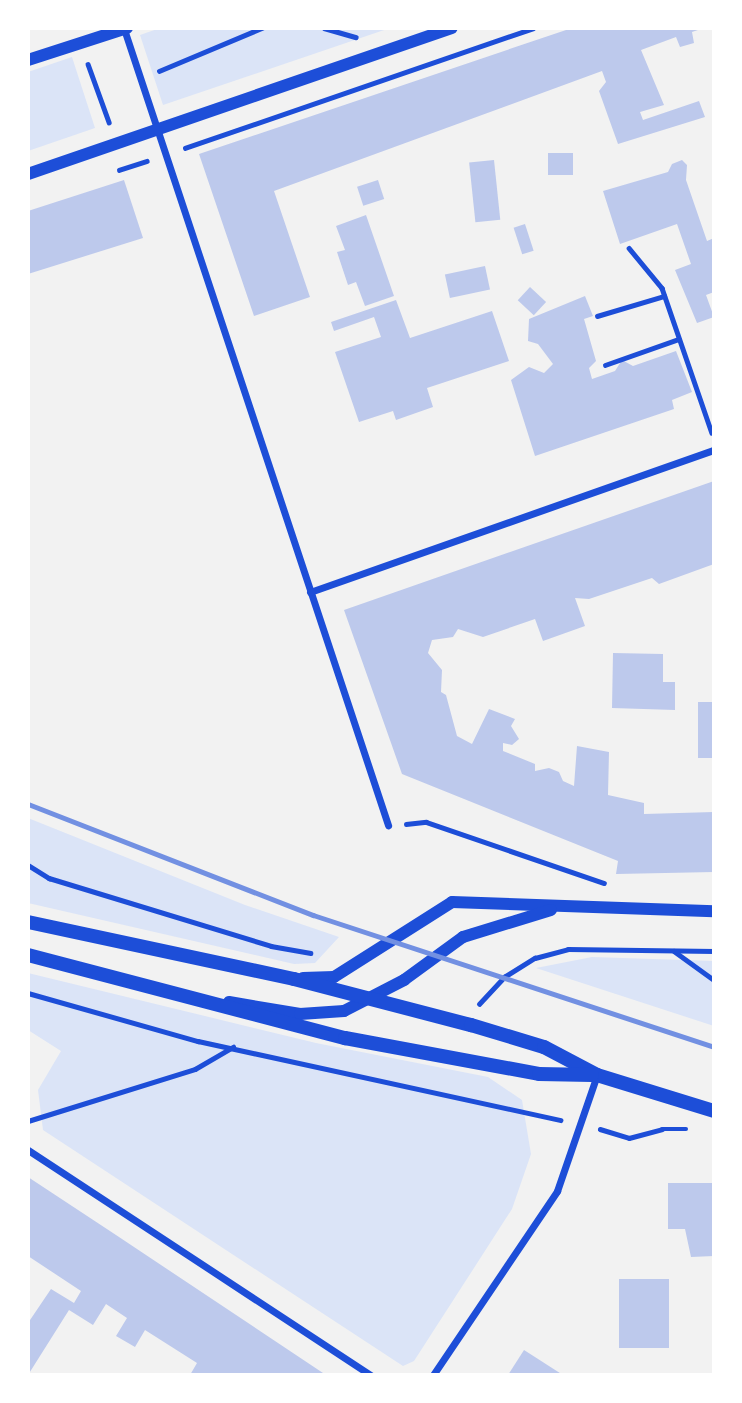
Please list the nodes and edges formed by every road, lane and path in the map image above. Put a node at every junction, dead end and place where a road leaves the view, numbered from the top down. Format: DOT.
graph roads {
  1 [pos="125,28"];
  2 [pos="262,28"];
  3 [pos="452,28"];
  4 [pos="533,28"];
  5 [pos="80,43"];
  6 [pos="28,60"];
  7 [pos="141,79"];
  8 [pos="158,130"];
  9 [pos="117,143"];
  10 [pos="167,154"];
  11 [pos="126,167"];
  12 [pos="114,171"];
  13 [pos="28,174"];
  14 [pos="629,248"];
  15 [pos="664,296"];
  16 [pos="597,316"];
  17 [pos="679,339"];
  18 [pos="605,365"];
  19 [pos="714,440"];
  20 [pos="714,450"];
  21 [pos="310,592"];
  22 [pos="388,825"];
  23 [pos="28,865"];
  24 [pos="611,886"];
  25 [pos="555,909"];
  26 [pos="714,911"];
  27 [pos="28,922"];
  28 [pos="673,951"];
  29 [pos="714,951"];
  30 [pos="28,955"];
  31 [pos="325,956"];
  32 [pos="294,979"];
  33 [pos="714,980"];
  34 [pos="28,993"];
  35 [pos="194,996"];
  36 [pos="372,1000"];
  37 [pos="479,1003"];
  38 [pos="233,1047"];
  39 [pos="597,1075"];
  40 [pos="714,1111"];
  41 [pos="534,1115"];
  42 [pos="28,1121"];
  43 [pos="695,1132"];
  44 [pos="629,1138"];
  45 [pos="28,1150"];
  46 [pos="371,1375"];
  47 [pos="433,1375"];
  1 -- 5 [label="street"];
  1 -- 7 [label="street"];
  2 -- 7 [label="path"];
  3 -- 8 [label="street"];
  4 -- 10 [label="path"];
  5 -- 6 [label="street"];
  5 -- 9 [label="path"];
  7 -- 8 [label="street"];
  8 -- 9 [label="street"];
  8 -- 10 [label="street"];
  9 -- 11 [label="path"];
  9 -- 13 [label="street"];
  10 -- 11 [label="path"];
  10 -- 21 [label="street"];
  11 -- 12 [label="path"];
  14 -- 15 [label="path"];
  15 -- 16 [label="path"];
  15 -- 17 [label="path"];
  17 -- 18 [label="path"];
  17 -- 19 [label="path"];
  20 -- 21 [label="street"];
  21 -- 22 [label="street"];
  22 -- 24 [label="path"];
  23 -- 31 [label="path"];
  25 -- 26 [label="street"];
  25 -- 32 [label="street"];
  25 -- 36 [label="street"];
  27 -- 32 [label="main road"];
  28 -- 29 [label="path"];
  28 -- 33 [label="path"];
  28 -- 37 [label="path"];
  30 -- 35 [label="main road"];
  32 -- 36 [label="main road"];
  34 -- 38 [label="path"];
  35 -- 36 [label="street"];
  35 -- 39 [label="main road"];
  36 -- 39 [label="main road"];
  38 -- 41 [label="path"];
  38 -- 42 [label="path"];
  39 -- 40 [label="main road"];
  39 -- 47 [label="street"];
  43 -- 44 [label="path"];
  45 -- 46 [label="street"];
}
